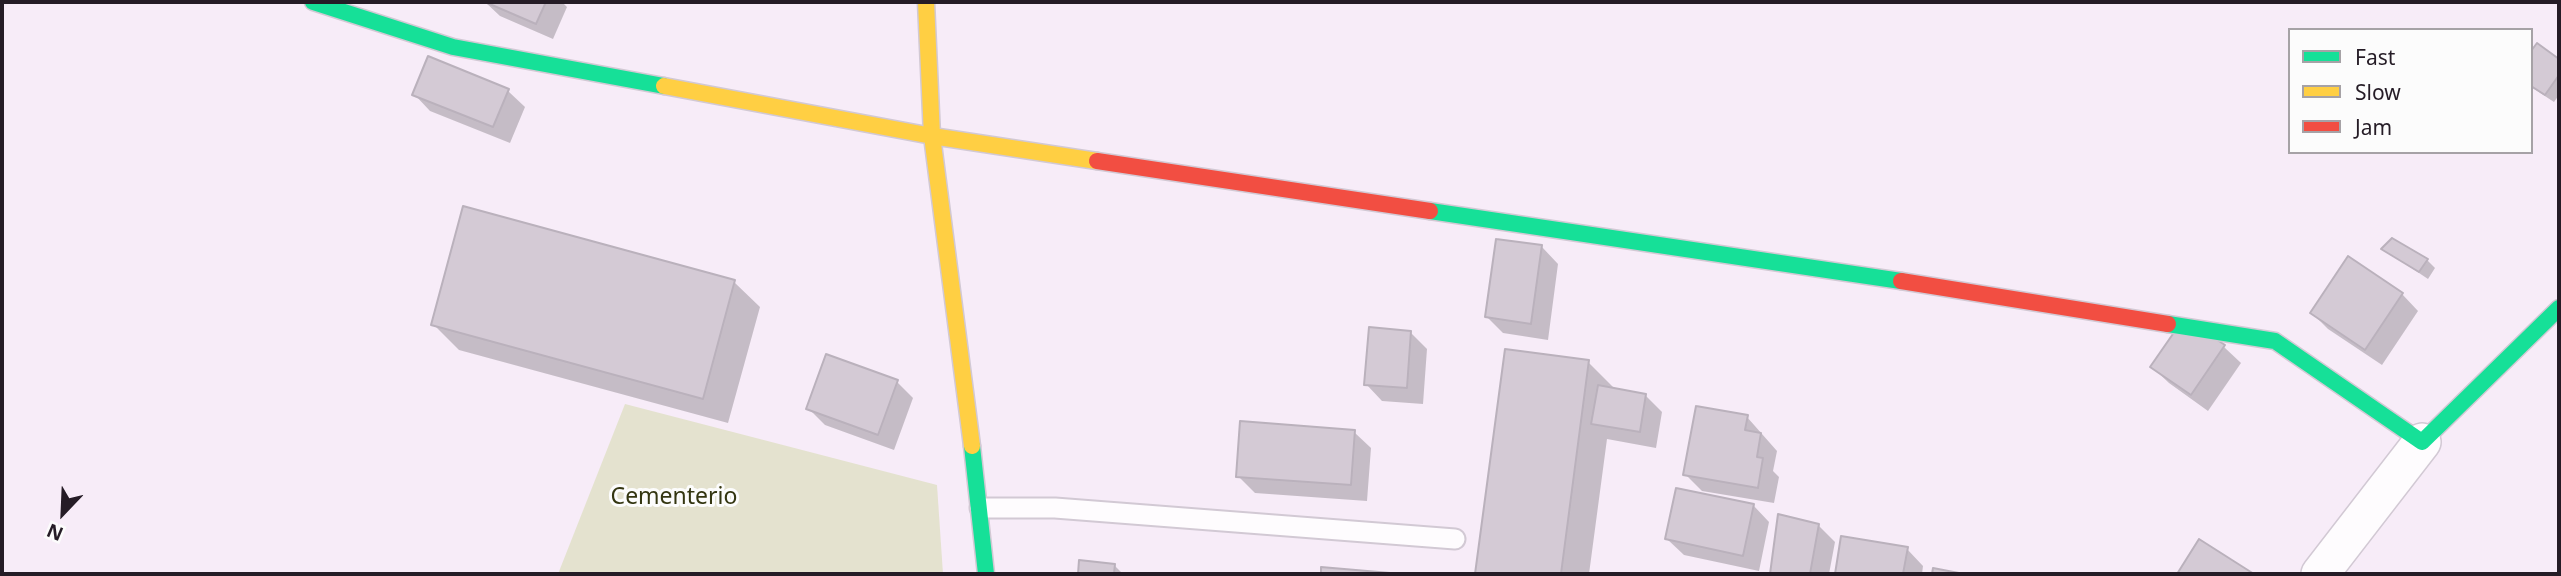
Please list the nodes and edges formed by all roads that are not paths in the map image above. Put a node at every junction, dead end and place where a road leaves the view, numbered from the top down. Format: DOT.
graph roads {
  1 [pos="313,2"];
  2 [pos="926,2"];
  3 [pos="932,136"];
  4 [pos="2559,308"];
  5 [pos="2422,442"];
  6 [pos="980,508"];
  7 [pos="1455,539"];
  8 [pos="981,565"];
  9 [pos="2320,574"];
  1 -- 3 [label="street"];
  2 -- 3 [label="street"];
  3 -- 5 [label="street"];
  3 -- 6 [label="street"];
  4 -- 5 [label="street"];
  5 -- 9 [label="street"];
  6 -- 7 [label="lane"];
  6 -- 8 [label="street"];
}
